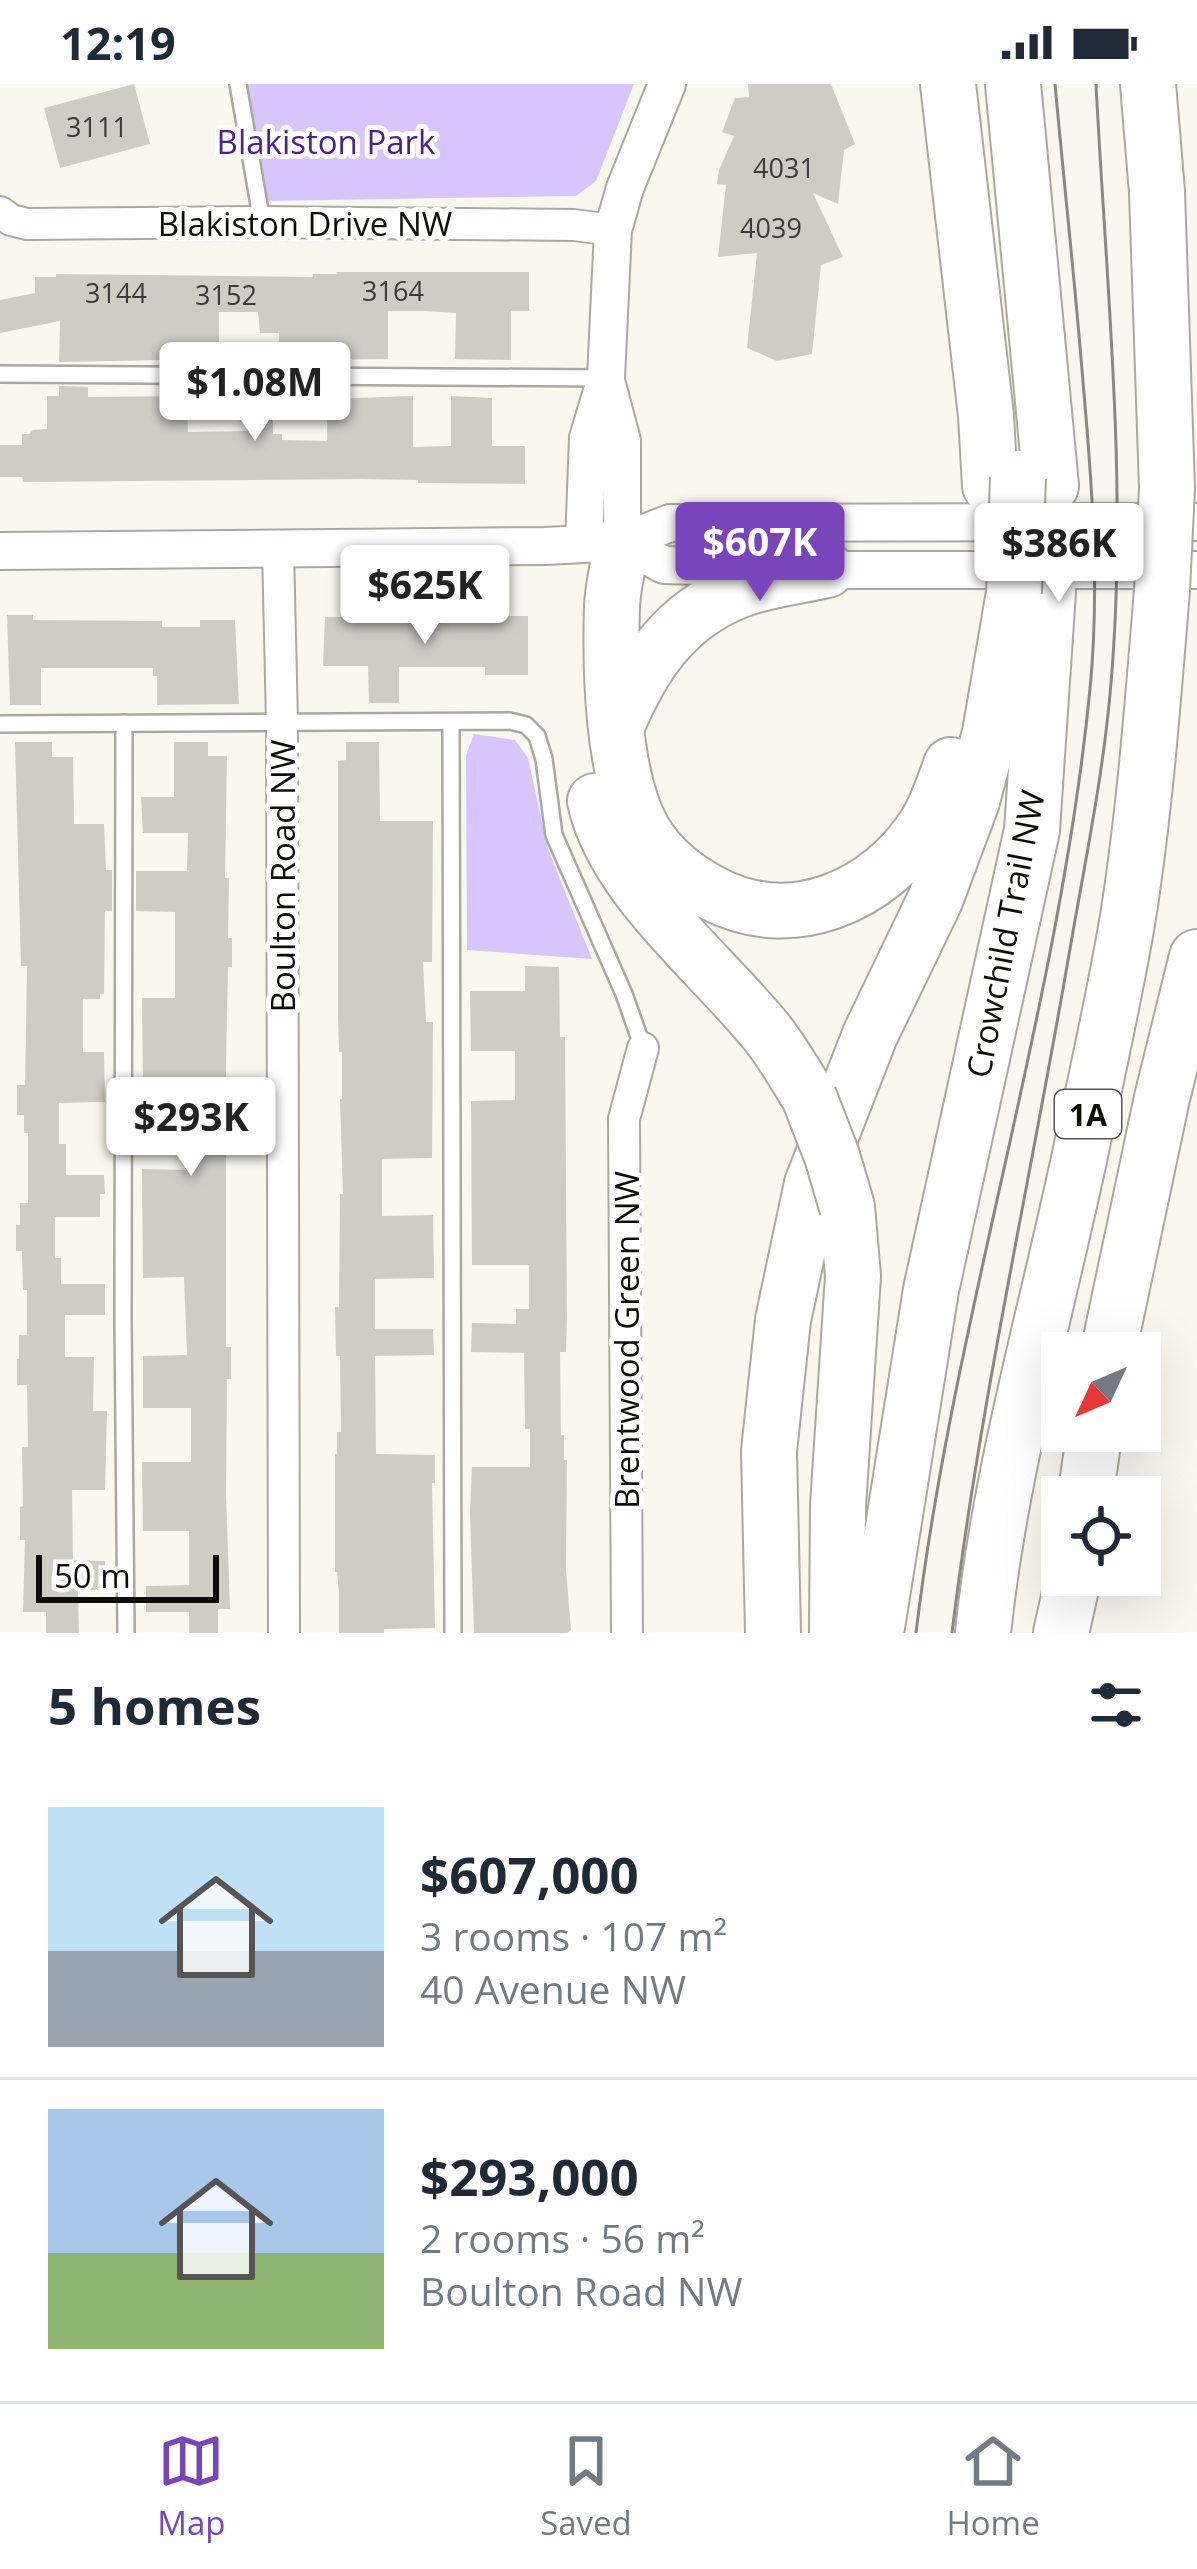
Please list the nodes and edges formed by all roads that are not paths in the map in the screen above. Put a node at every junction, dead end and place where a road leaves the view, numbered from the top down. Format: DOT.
graph roads {
  1 [pos="238,84"];
  2 [pos="667,84"];
  3 [pos="948,84"];
  4 [pos="1012,84"];
  5 [pos="1148,84"];
  6 [pos="0,212"];
  7 [pos="262,222"];
  8 [pos="613,230"];
  9 [pos="0,374"];
  10 [pos="606,378"];
  11 [pos="1020,483"];
  12 [pos="1182,505"];
  13 [pos="603,543"];
  14 [pos="278,550"];
  15 [pos="0,551"];
  16 [pos="827,570"];
  17 [pos="1180,580"];
  18 [pos="1017,593"];
  19 [pos="282,722"];
  20 [pos="451,722"];
  21 [pos="124,723"];
  22 [pos="0,724"];
  23 [pos="617,725"];
  24 [pos="1197,957"];
  25 [pos="643,1048"];
  26 [pos="1112,1332"];
  27 [pos="126,1633"];
  28 [pos="284,1633"];
  29 [pos="453,1633"];
  30 [pos="627,1633"];
  31 [pos="772,1633"];
  32 [pos="837,1633"];
  33 [pos="876,1633"];
  34 [pos="983,1633"];
  1 -- 7 [label="lane"];
  2 -- 8 [label="street"];
  3 -- 11 [label="highway"];
  4 -- 11 [label="highway, Crowchild Trail NW"];
  5 -- 12 [label="highway, 1A"];
  6 -- 7 [label="street, Blakiston Drive NW"];
  7 -- 8 [label="street, Blakiston Drive NW"];
  8 -- 10 [label="street"];
  9 -- 10 [label="lane"];
  10 -- 13 [label="street"];
  11 -- 18 [label="highway, Crowchild Trail NW"];
  12 -- 13 [label="street"];
  12 -- 17 [label="highway, 1A, bridge"];
  13 -- 14 [label="street"];
  13 -- 16 [label="street"];
  13 -- 23 [label="highway"];
  13 -- 32 [label="highway, bridge"];
  14 -- 15 [label="street"];
  14 -- 19 [label="street, Boulton Road NW"];
  16 -- 17 [label="street"];
  16 -- 23 [label="highway"];
  17 -- 34 [label="highway, 1A"];
  18 -- 23 [label="highway"];
  18 -- 31 [label="highway"];
  18 -- 33 [label="highway, Crowchild Trail NW"];
  19 -- 20 [label="lane"];
  19 -- 21 [label="lane"];
  19 -- 28 [label="street, Boulton Road NW"];
  20 -- 25 [label="lane"];
  20 -- 29 [label="lane"];
  21 -- 22 [label="lane"];
  21 -- 27 [label="lane"];
  24 -- 26 [label="highway"];
  25 -- 30 [label="street, Brentwood Green NW"];
}
